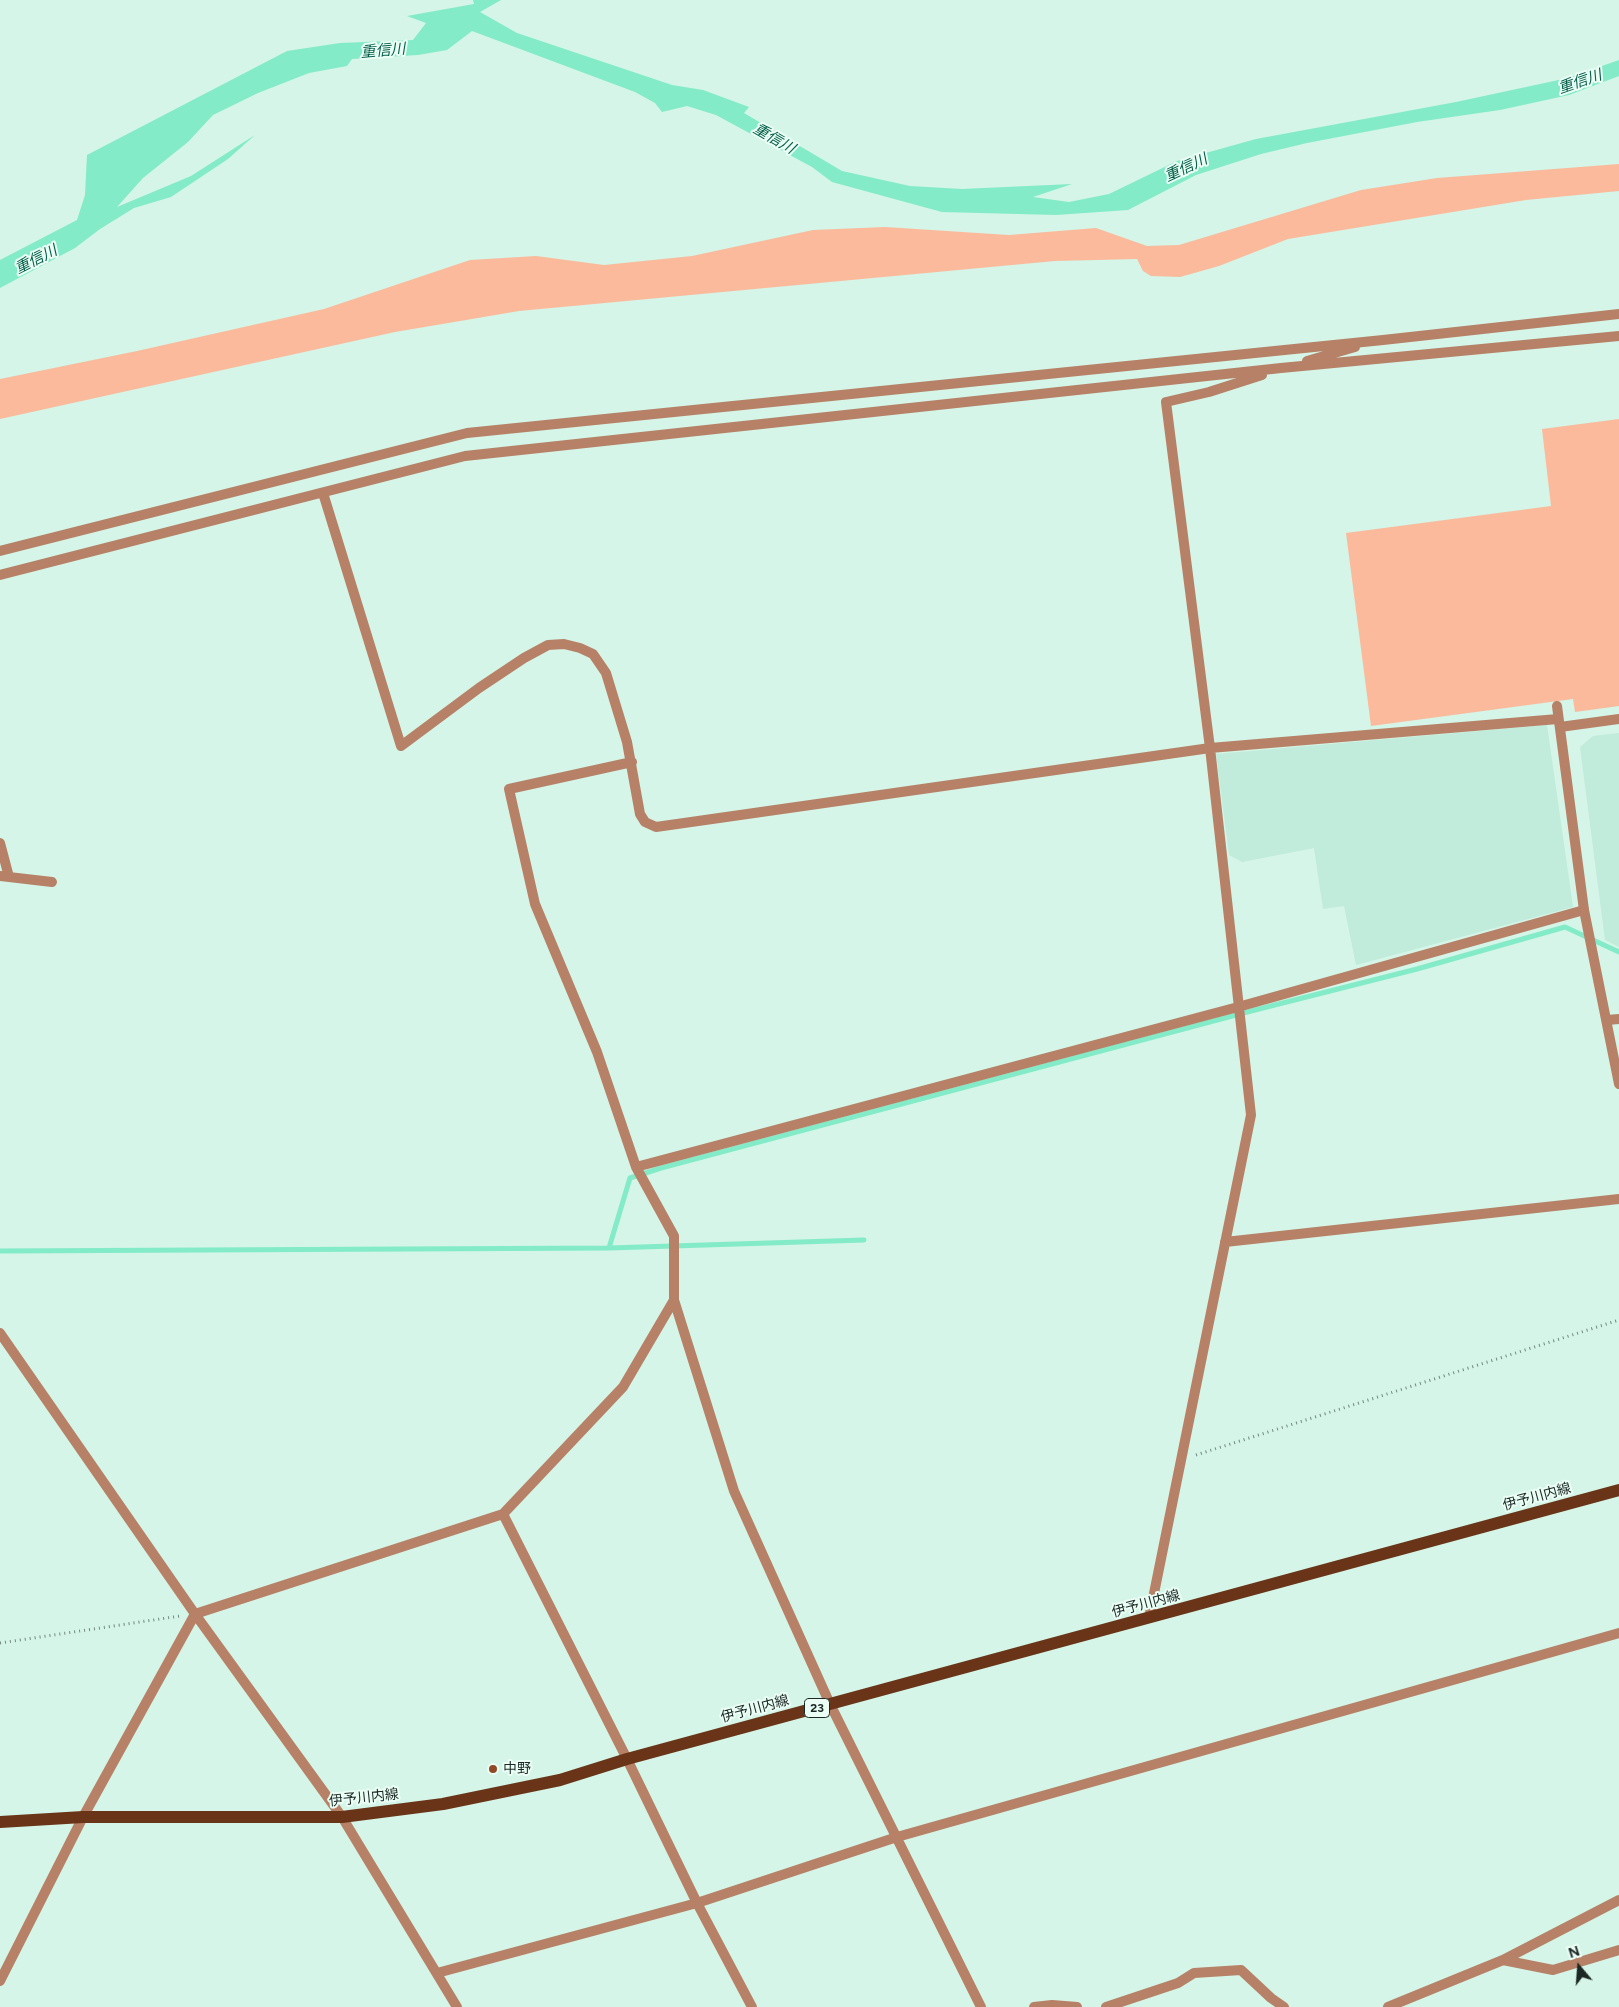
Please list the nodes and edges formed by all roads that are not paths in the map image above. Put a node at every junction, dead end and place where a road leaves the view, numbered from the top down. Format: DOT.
graph roads {
  1 [pos="1619,314"];
  2 [pos="1619,336"];
  3 [pos="1383,340"];
  4 [pos="1281,368"];
  5 [pos="323,493"];
  6 [pos="0,551"];
  7 [pos="0,575"];
  8 [pos="1557,706"];
  9 [pos="1619,719"];
  10 [pos="1559,723"];
  11 [pos="1210,748"];
  12 [pos="632,762"];
  13 [pos="0,843"];
  14 [pos="4,876"];
  15 [pos="52,882"];
  16 [pos="1584,910"];
  17 [pos="1238,1007"];
  18 [pos="1619,1018"];
  19 [pos="1607,1020"];
  20 [pos="1619,1084"];
  21 [pos="636,1167"];
  22 [pos="1619,1199"];
  23 [pos="1225,1242"];
  24 [pos="674,1300"];
  25 [pos="0,1333"];
  26 [pos="1619,1490"];
  27 [pos="503,1514"];
  28 [pos="195,1614"];
  29 [pos="1149,1618"];
  30 [pos="1619,1634"];
  31 [pos="830,1704"];
  32 [pos="628,1760"];
  33 [pos="83,1817"];
  34 [pos="342,1817"];
  35 [pos="0,1822"];
  36 [pos="897,1837"];
  37 [pos="1619,1900"];
  38 [pos="697,1903"];
  39 [pos="1619,1950"];
  40 [pos="1503,1960"];
  41 [pos="437,1973"];
  42 [pos="0,1981"];
  43 [pos="457,2007"];
  44 [pos="752,2007"];
  45 [pos="981,2007"];
  46 [pos="1034,2007"];
  47 [pos="1077,2007"];
  48 [pos="1106,2007"];
  49 [pos="1284,2007"];
  50 [pos="1388,2007"];
  1 -- 3 [label="street"];
  2 -- 4 [label="street"];
  3 -- 4 [label="street"];
  3 -- 6 [label="street"];
  4 -- 5 [label="street"];
  4 -- 11 [label="street"];
  5 -- 7 [label="street"];
  5 -- 12 [label="street"];
  8 -- 10 [label="street"];
  9 -- 10 [label="street"];
  10 -- 11 [label="street"];
  10 -- 16 [label="street"];
  11 -- 12 [label="street"];
  11 -- 17 [label="street"];
  12 -- 21 [label="street"];
  13 -- 14 [label="street"];
  14 -- 15 [label="street"];
  16 -- 17 [label="street"];
  16 -- 19 [label="street"];
  17 -- 21 [label="street"];
  17 -- 23 [label="street"];
  18 -- 19 [label="street"];
  19 -- 20 [label="street"];
  21 -- 24 [label="street"];
  22 -- 23 [label="street"];
  23 -- 29 [label="street"];
  24 -- 27 [label="street"];
  24 -- 31 [label="street"];
  25 -- 28 [label="street"];
  26 -- 29 [label="main road, 伊予川内線 / 23"];
  27 -- 28 [label="street"];
  27 -- 32 [label="street"];
  28 -- 33 [label="street"];
  28 -- 34 [label="street"];
  29 -- 31 [label="main road, 伊予川内線 / 23"];
  30 -- 36 [label="street"];
  31 -- 32 [label="main road, 伊予川内線 / 23"];
  31 -- 36 [label="street"];
  32 -- 34 [label="main road, 伊予川内線 / 23"];
  32 -- 38 [label="street"];
  33 -- 34 [label="main road, 伊予川内線 / 23"];
  33 -- 35 [label="main road, 伊予川内線 / 23"];
  33 -- 42 [label="street"];
  34 -- 41 [label="street"];
  36 -- 38 [label="street"];
  36 -- 45 [label="street"];
  37 -- 40 [label="street"];
  38 -- 41 [label="street"];
  38 -- 44 [label="street"];
  39 -- 40 [label="street"];
  40 -- 50 [label="street"];
  41 -- 43 [label="street"];
  46 -- 47 [label="street"];
  48 -- 49 [label="street"];
}
